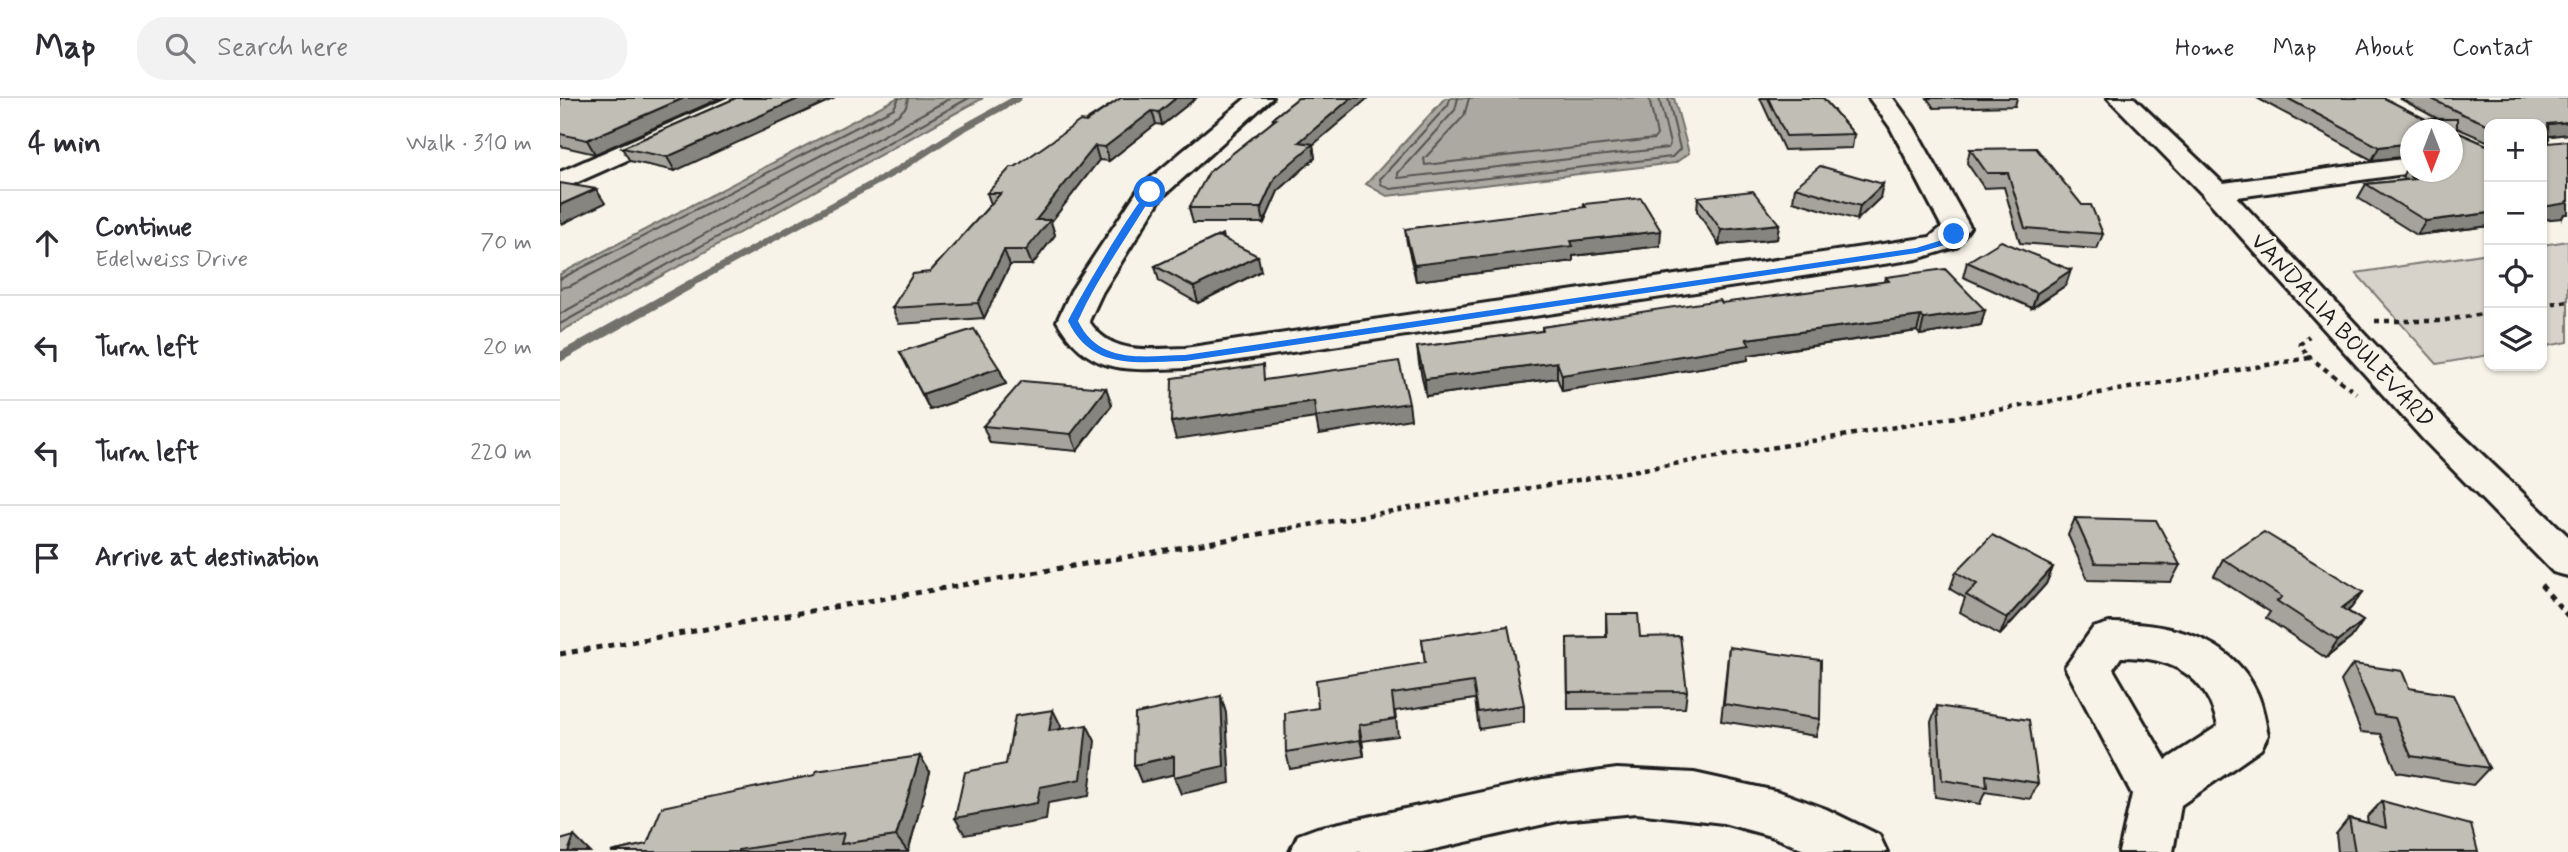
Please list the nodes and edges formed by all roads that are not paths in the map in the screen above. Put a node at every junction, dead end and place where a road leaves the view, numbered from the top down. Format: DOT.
graph roads {
  1 [pos="747,98"];
  2 [pos="1259,98"];
  3 [pos="1881,98"];
  4 [pos="2120,98"];
  5 [pos="2400,167"];
  6 [pos="566,175"];
  7 [pos="2216,192"];
  8 [pos="2568,561"];
  9 [pos="2158,793"];
  10 [pos="1317,852"];
  11 [pos="1860,852"];
  12 [pos="2147,852"];
  1 -- 6 [label="street"];
  2 -- 3 [label="street"];
  4 -- 7 [label="street, VANDALIA BOULEVARD"];
  5 -- 7 [label="street"];
  7 -- 8 [label="street, VANDALIA BOULEVARD"];
  9 -- 12 [label="street"];
  10 -- 11 [label="street"];
}
